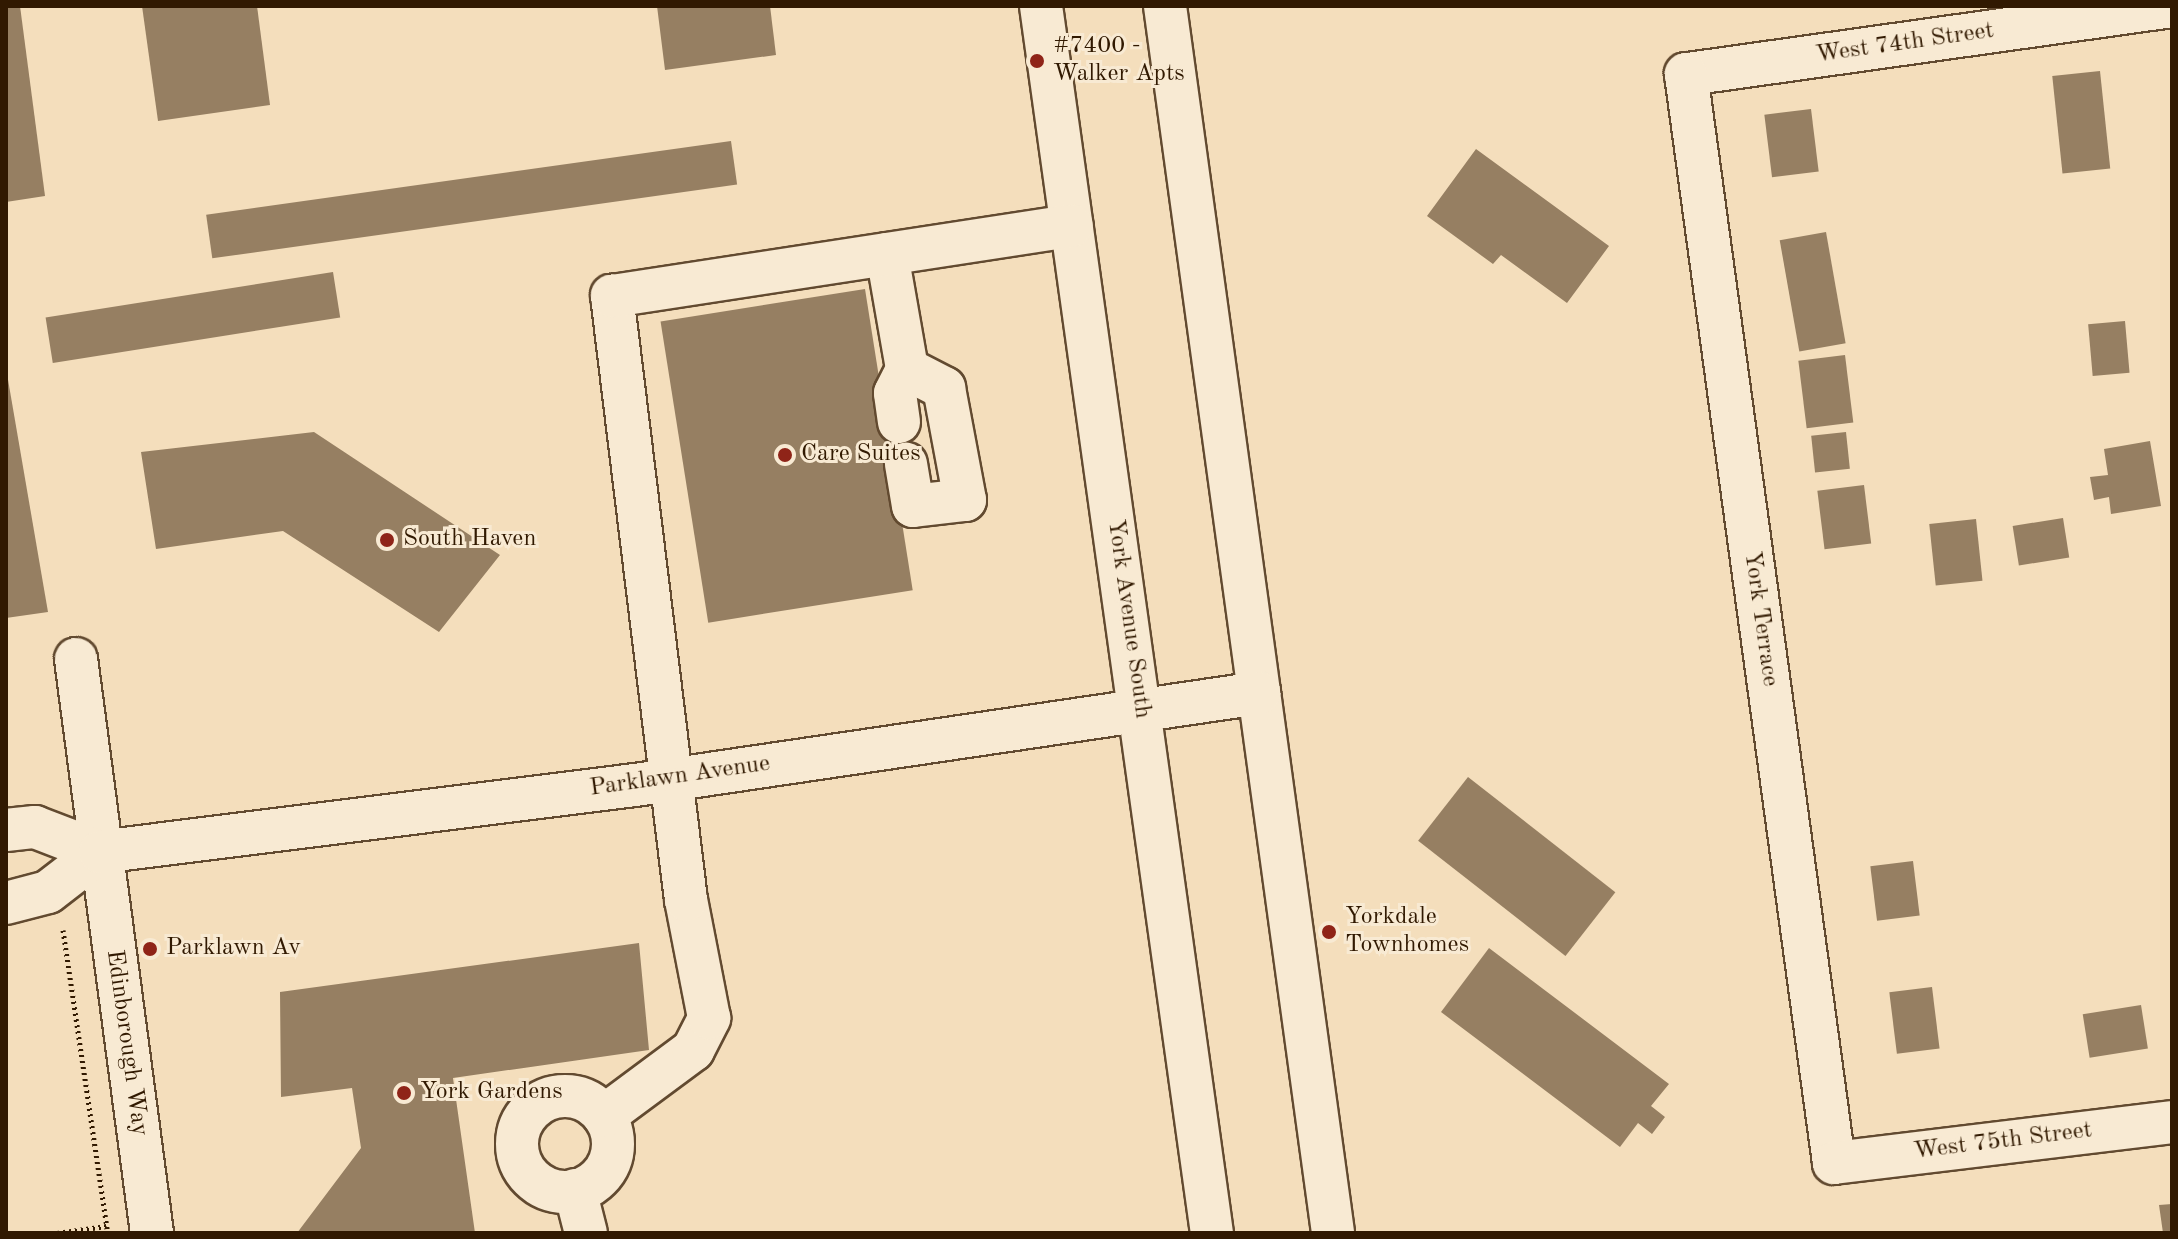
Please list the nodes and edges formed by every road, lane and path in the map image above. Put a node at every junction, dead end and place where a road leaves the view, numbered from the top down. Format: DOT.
graph roads {
  1 [pos="1041,6"];
  2 [pos="1165,6"];
  3 [pos="2172,6"];
  4 [pos="1686,74"];
  5 [pos="1072,226"];
  6 [pos="887,254"];
  7 [pos="907,369"];
  8 [pos="899,422"];
  9 [pos="906,464"];
  10 [pos="76,659"];
  11 [pos="1259,693"];
  12 [pos="1141,712"];
  13 [pos="672,780"];
  14 [pos="6,830"];
  15 [pos="100,852"];
  16 [pos="6,903"];
  17 [pos="63,930"];
  18 [pos="604,1116"];
  19 [pos="2172,1122"];
  20 [pos="1834,1163"];
  21 [pos="575,1190"];
  22 [pos="107,1230"];
  23 [pos="57,1233"];
  24 [pos="152,1233"];
  25 [pos="586,1233"];
  26 [pos="1212,1233"];
  27 [pos="1333,1233"];
  1 -- 5 [label="street, York Avenue South"];
  2 -- 11 [label="street"];
  3 -- 4 [label="street, West 74th Street"];
  4 -- 20 [label="street, York Terrace"];
  5 -- 6 [label="street"];
  5 -- 12 [label="street, York Avenue South"];
  6 -- 7 [label="street"];
  6 -- 13 [label="street"];
  7 -- 8 [label="street"];
  7 -- 9 [label="street"];
  10 -- 15 [label="street, Edinborough Way"];
  11 -- 12 [label="street, Parklawn Avenue"];
  11 -- 27 [label="street"];
  12 -- 13 [label="street, Parklawn Avenue"];
  12 -- 26 [label="street, York Avenue South"];
  13 -- 15 [label="street, Parklawn Avenue"];
  13 -- 18 [label="street"];
  14 -- 15 [label="street, Parklawn Avenue"];
  15 -- 16 [label="street"];
  15 -- 24 [label="street, Edinborough Way"];
  17 -- 22 [label="path"];
  18 -- 21 [label="street"];
  18 -- 21 [label="street"];
  19 -- 20 [label="street, West 75th Street"];
  21 -- 25 [label="street"];
  22 -- 23 [label="path"];
}
